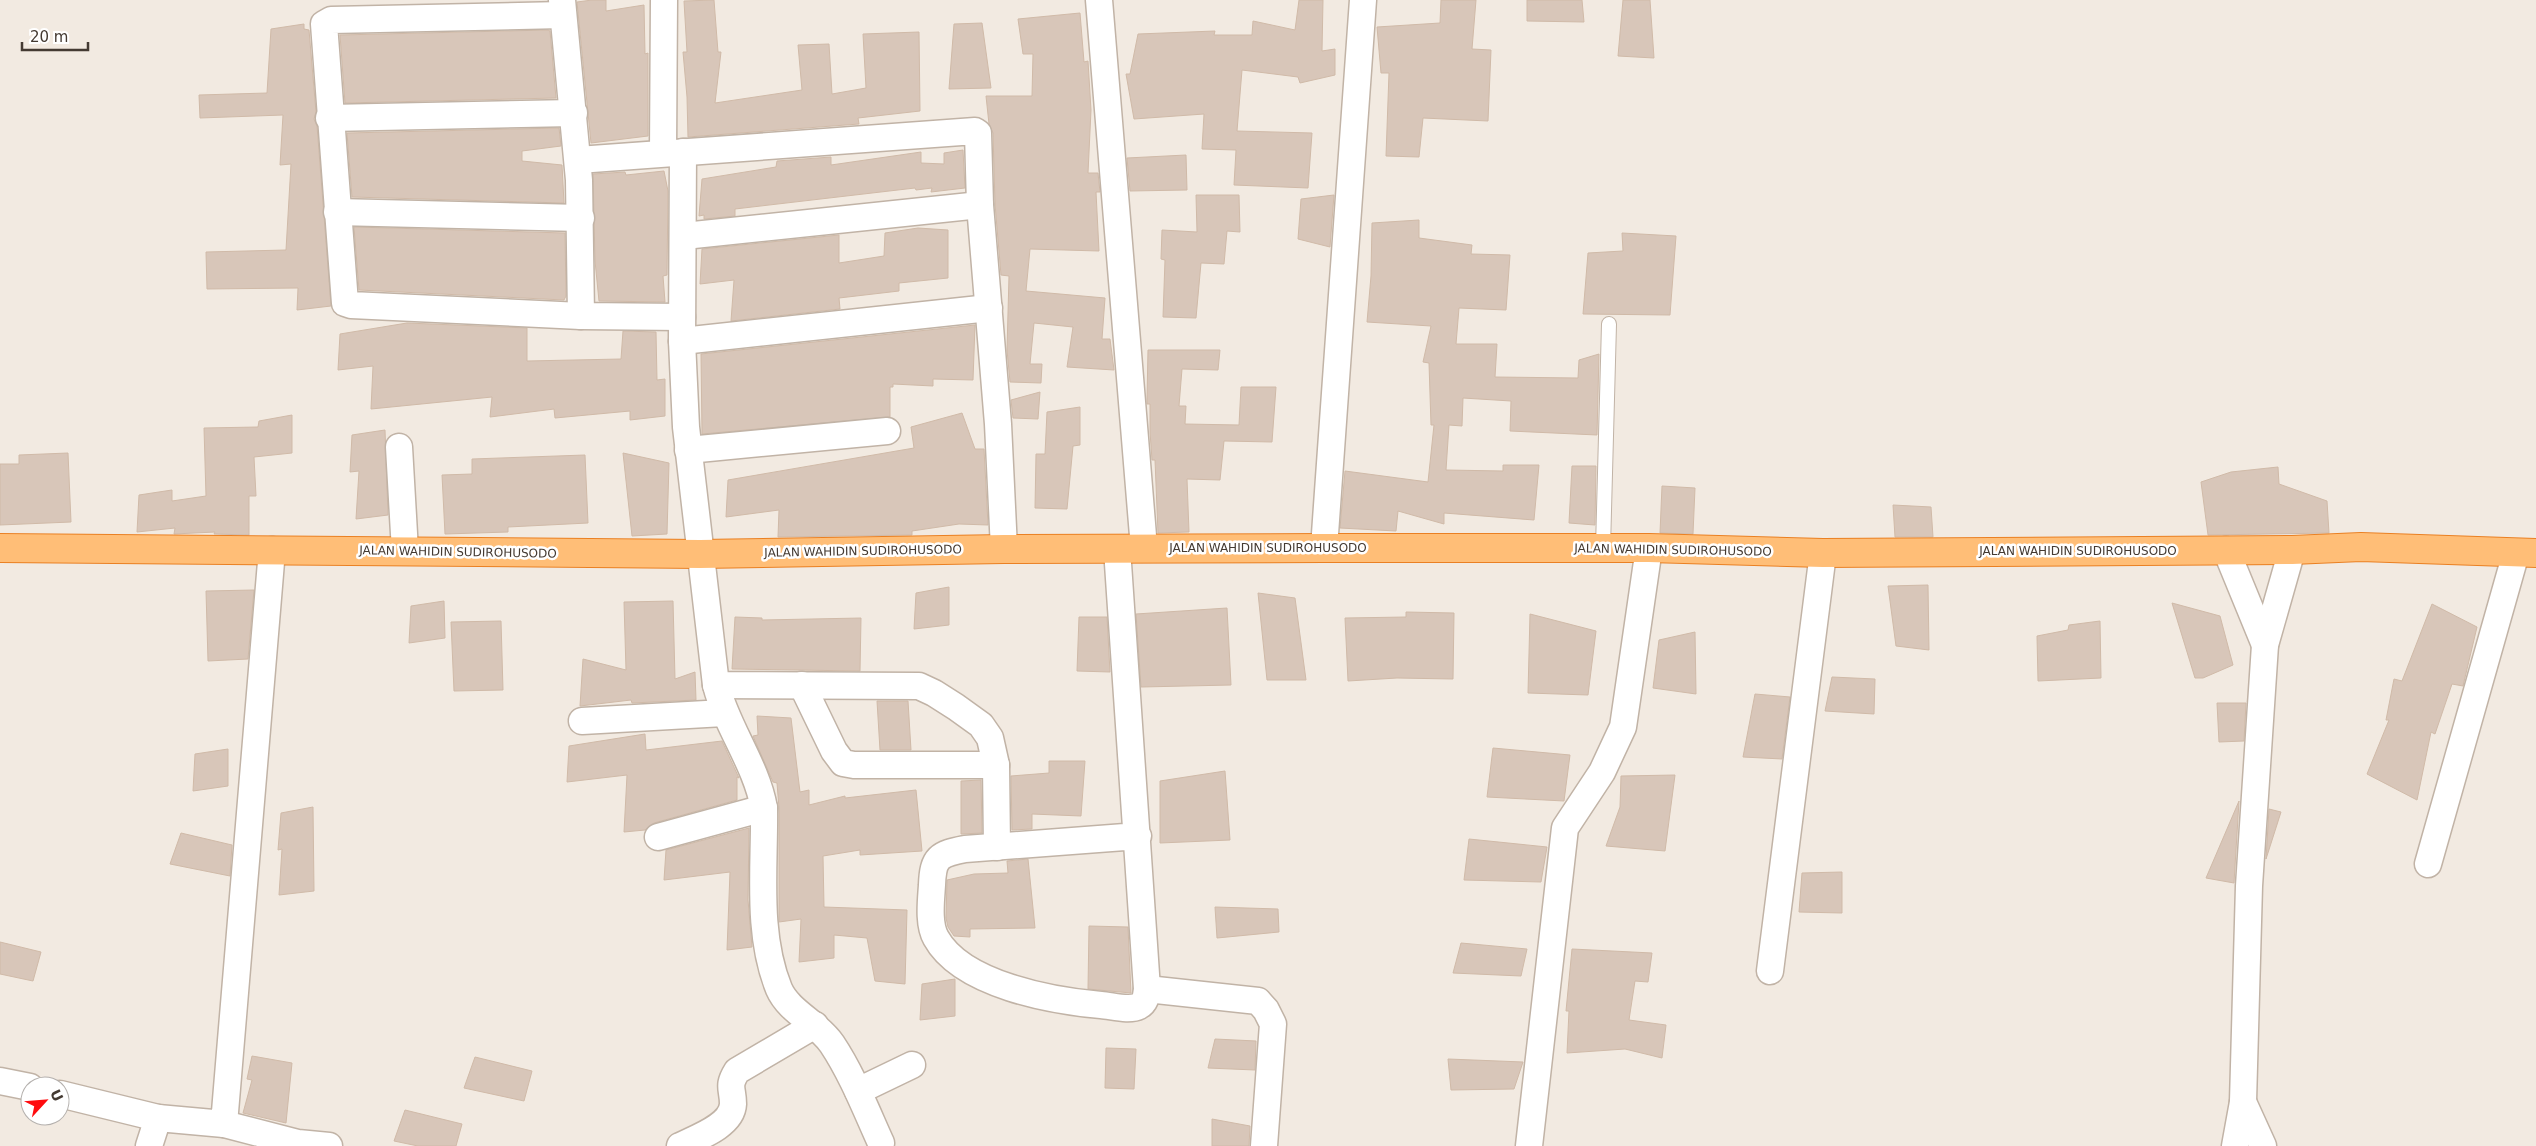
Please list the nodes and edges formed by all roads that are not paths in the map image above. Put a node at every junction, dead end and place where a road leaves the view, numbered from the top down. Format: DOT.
graph roads {
  1 [pos="664,0"];
  2 [pos="1099,0"];
  3 [pos="1363,0"];
  4 [pos="563,7"];
  5 [pos="574,114"];
  6 [pos="330,118"];
  7 [pos="673,152"];
  8 [pos="578,160"];
  9 [pos="980,205"];
  10 [pos="337,212"];
  11 [pos="581,218"];
  12 [pos="684,236"];
  13 [pos="989,308"];
  14 [pos="581,316"];
  15 [pos="1610,324"];
  16 [pos="682,329"];
  17 [pos="887,431"];
  18 [pos="399,447"];
  19 [pos="688,450"];
  20 [pos="0,548"];
  21 [pos="1004,548"];
  22 [pos="1144,548"];
  23 [pos="1324,548"];
  24 [pos="1603,548"];
  25 [pos="1649,548"];
  26 [pos="1117,549"];
  27 [pos="272,550"];
  28 [pos="2226,550"];
  29 [pos="2292,550"];
  30 [pos="405,551"];
  31 [pos="1824,553"];
  32 [pos="2526,553"];
  33 [pos="700,554"];
  34 [pos="2265,644"];
  35 [pos="716,685"];
  36 [pos="802,685"];
  37 [pos="724,713"];
  38 [pos="582,721"];
  39 [pos="996,765"];
  40 [pos="764,808"];
  41 [pos="1138,836"];
  42 [pos="658,837"];
  43 [pos="997,847"];
  44 [pos="2428,864"];
  45 [pos="1770,971"];
  46 [pos="1147,989"];
  47 [pos="815,1026"];
  48 [pos="912,1065"];
  49 [pos="0,1081"];
  50 [pos="20,1085"];
  51 [pos="858,1091"];
  52 [pos="70,1096"];
  53 [pos="2243,1102"];
  54 [pos="158,1118"];
  55 [pos="224,1124"];
  56 [pos="881,1143"];
  57 [pos="298,1144"];
  58 [pos="149,1146"];
  59 [pos="329,1146"];
  60 [pos="680,1146"];
  61 [pos="1264,1146"];
  62 [pos="1529,1146"];
  63 [pos="2236,1146"];
  64 [pos="2263,1146"];
  1 -- 7 [label="street"];
  2 -- 22 [label="street"];
  3 -- 23 [label="street"];
  4 -- 5 [label="street"];
  4 -- 6 [label="street"];
  5 -- 6 [label="street"];
  5 -- 8 [label="street"];
  6 -- 10 [label="street"];
  7 -- 8 [label="street"];
  7 -- 9 [label="street"];
  7 -- 12 [label="street"];
  8 -- 11 [label="street"];
  9 -- 12 [label="street"];
  9 -- 13 [label="street"];
  10 -- 11 [label="street"];
  10 -- 14 [label="street"];
  11 -- 14 [label="street"];
  12 -- 16 [label="street"];
  13 -- 16 [label="street"];
  13 -- 21 [label="street"];
  14 -- 16 [label="street"];
  15 -- 24 [label="lane"];
  16 -- 19 [label="street"];
  17 -- 19 [label="street"];
  18 -- 30 [label="street"];
  19 -- 33 [label="street"];
  20 -- 27 [label="highway, JALAN WAHIDIN SUDIROHUSODO"];
  21 -- 26 [label="highway, JALAN WAHIDIN SUDIROHUSODO"];
  21 -- 33 [label="highway, JALAN WAHIDIN SUDIROHUSODO"];
  22 -- 23 [label="highway, JALAN WAHIDIN SUDIROHUSODO"];
  22 -- 26 [label="highway, JALAN WAHIDIN SUDIROHUSODO"];
  23 -- 24 [label="highway, JALAN WAHIDIN SUDIROHUSODO"];
  24 -- 25 [label="highway, JALAN WAHIDIN SUDIROHUSODO"];
  25 -- 31 [label="highway, JALAN WAHIDIN SUDIROHUSODO"];
  25 -- 62 [label="street"];
  26 -- 41 [label="street"];
  27 -- 30 [label="highway, JALAN WAHIDIN SUDIROHUSODO"];
  27 -- 55 [label="street"];
  28 -- 29 [label="highway, JALAN WAHIDIN SUDIROHUSODO"];
  28 -- 31 [label="highway, JALAN WAHIDIN SUDIROHUSODO"];
  28 -- 34 [label="street"];
  29 -- 32 [label="highway, JALAN WAHIDIN SUDIROHUSODO"];
  29 -- 34 [label="street"];
  30 -- 33 [label="highway, JALAN WAHIDIN SUDIROHUSODO"];
  31 -- 45 [label="street"];
  32 -- 44 [label="street"];
  33 -- 35 [label="street"];
  34 -- 53 [label="street"];
  35 -- 36 [label="street"];
  35 -- 37 [label="street"];
  36 -- 39 [label="street"];
  36 -- 39 [label="street"];
  37 -- 38 [label="street"];
  37 -- 40 [label="street"];
  39 -- 43 [label="street"];
  40 -- 42 [label="street"];
  40 -- 47 [label="street"];
  41 -- 43 [label="street"];
  41 -- 46 [label="street"];
  43 -- 46 [label="street"];
  46 -- 61 [label="street"];
  47 -- 51 [label="street"];
  47 -- 60 [label="street"];
  48 -- 51 [label="street"];
  49 -- 50 [label="street"];
  51 -- 56 [label="street"];
  52 -- 54 [label="street"];
  53 -- 63 [label="street"];
  53 -- 64 [label="street"];
  54 -- 55 [label="street"];
  54 -- 58 [label="street"];
  55 -- 57 [label="street"];
  57 -- 59 [label="street"];
}
